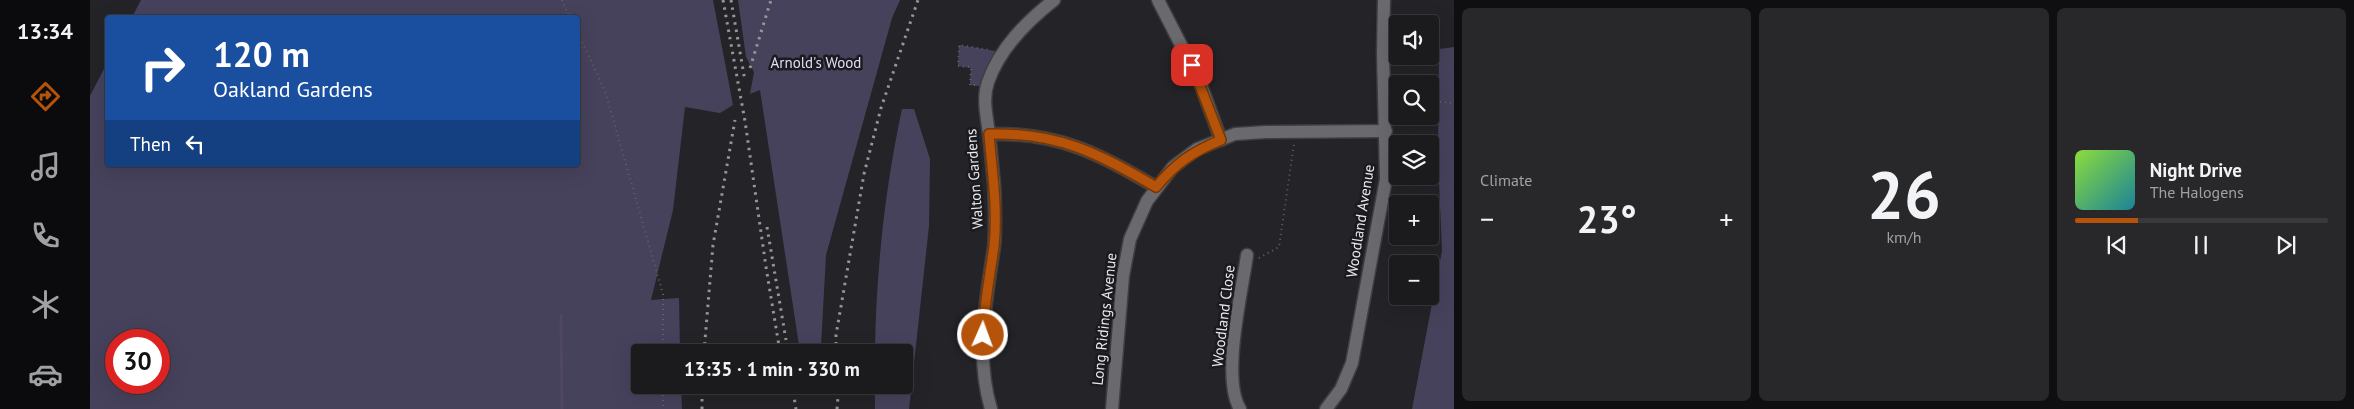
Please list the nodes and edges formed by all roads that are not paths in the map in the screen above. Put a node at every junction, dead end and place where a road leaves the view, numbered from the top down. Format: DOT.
graph roads {
  1 [pos="1054,0"];
  2 [pos="1158,0"];
  3 [pos="1384,0"];
  4 [pos="1386,131"];
  5 [pos="989,134"];
  6 [pos="1221,140"];
  7 [pos="1156,187"];
  8 [pos="1247,256"];
  9 [pos="992,409"];
  10 [pos="1112,409"];
  11 [pos="1240,409"];
  12 [pos="1326,409"];
  1 -- 5 [label="street, Walton Gardens"];
  2 -- 6 [label="street"];
  3 -- 4 [label="street, Woodland Avenue"];
  4 -- 6 [label="street, Long Ridings Avenue"];
  4 -- 12 [label="street, Woodland Avenue"];
  5 -- 7 [label="street"];
  5 -- 9 [label="street, Walton Gardens"];
  6 -- 7 [label="street, Long Ridings Avenue"];
  7 -- 10 [label="street, Long Ridings Avenue"];
  8 -- 11 [label="street, Woodland Close"];
}
